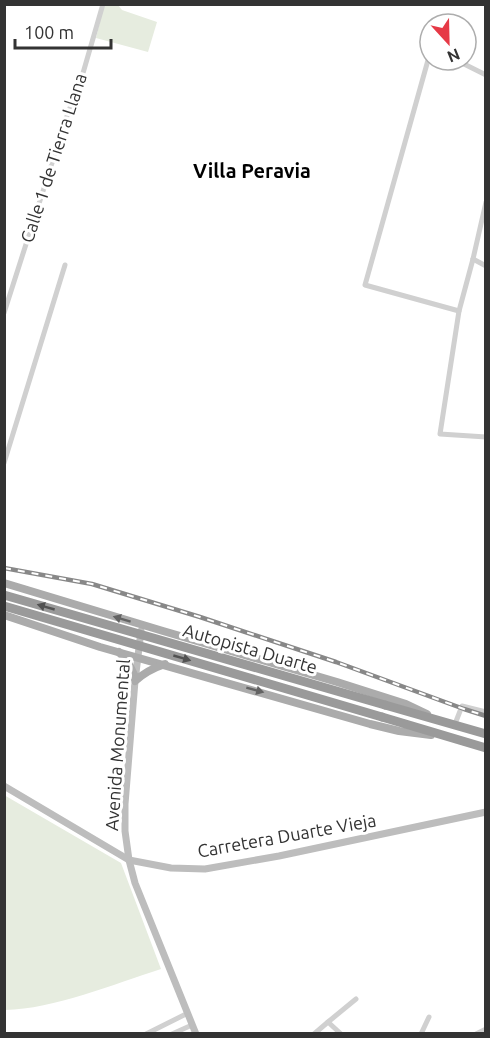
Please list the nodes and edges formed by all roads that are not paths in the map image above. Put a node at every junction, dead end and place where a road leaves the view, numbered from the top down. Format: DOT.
graph roads {
  1 [pos="103,4"];
  2 [pos="425,72"];
  3 [pos="486,202"];
  4 [pos="473,259"];
  5 [pos="65,265"];
  6 [pos="486,266"];
  7 [pos="459,311"];
  8 [pos="4,313"];
  9 [pos="486,437"];
  10 [pos="4,463"];
  11 [pos="4,583"];
  12 [pos="4,595"];
  13 [pos="4,606"];
  14 [pos="4,615"];
  15 [pos="142,625"];
  16 [pos="119,652"];
  17 [pos="138,657"];
  18 [pos="165,664"];
  19 [pos="136,680"];
  20 [pos="486,712"];
  21 [pos="438,720"];
  22 [pos="455,724"];
  23 [pos="486,734"];
  24 [pos="446,736"];
  25 [pos="486,748"];
  26 [pos="4,786"];
  27 [pos="486,812"];
  28 [pos="129,860"];
  29 [pos="356,999"];
  30 [pos="188,1013"];
  31 [pos="429,1017"];
  32 [pos="328,1022"];
  33 [pos="192,1025"];
  34 [pos="486,1029"];
  35 [pos="146,1034"];
  36 [pos="171,1034"];
  37 [pos="196,1034"];
  38 [pos="314,1034"];
  39 [pos="341,1034"];
  40 [pos="421,1034"];
  41 [pos="476,1034"];
  1 -- 8 [label="street, Calle 1 de Tierra Llana"];
  2 -- 7 [label="street"];
  3 -- 4 [label="street"];
  4 -- 6 [label="street"];
  4 -- 7 [label="street"];
  5 -- 10 [label="street"];
  7 -- 9 [label="street"];
  15 -- 11 [label="main road, one-way"];
  21 -- 12 [label="highway, Autopista Duarte, one-way, bridge"];
  13 -- 24 [label="highway, Autopista Duarte, one-way, bridge"];
  14 -- 16 [label="main road, Autopista Duarte"];
  15 -- 17 [label="main road, Avenida Monumental"];
  15 -- 21 [label="main road"];
  16 -- 17 [label="main road, Autopista Duarte"];
  16 -- 19 [label="main road"];
  17 -- 18 [label="main road, Autopista Duarte"];
  17 -- 19 [label="main road, Avenida Monumental"];
  18 -- 19 [label="main road"];
  18 -- 24 [label="main road, Autopista Duarte, one-way"];
  19 -- 28 [label="main road, Avenida Monumental"];
  20 -- 22 [label="street"];
  21 -- 22 [label="highway, Autopista Duarte"];
  22 -- 23 [label="highway, Autopista Duarte"];
  24 -- 25 [label="highway, Autopista Duarte"];
  26 -- 28 [label="main road, Carretera Duarte Vieja"];
  27 -- 28 [label="main road, Carretera Duarte Vieja"];
  28 -- 30 [label="main road, Avenida Monumental"];
  29 -- 32 [label="street"];
  30 -- 33 [label="main road, Avenida Monumental"];
  30 -- 35 [label="street"];
  31 -- 40 [label="street"];
  32 -- 38 [label="street"];
  32 -- 39 [label="street"];
  33 -- 36 [label="street"];
  33 -- 37 [label="main road, Avenida Monumental"];
  34 -- 41 [label="street"];
}
